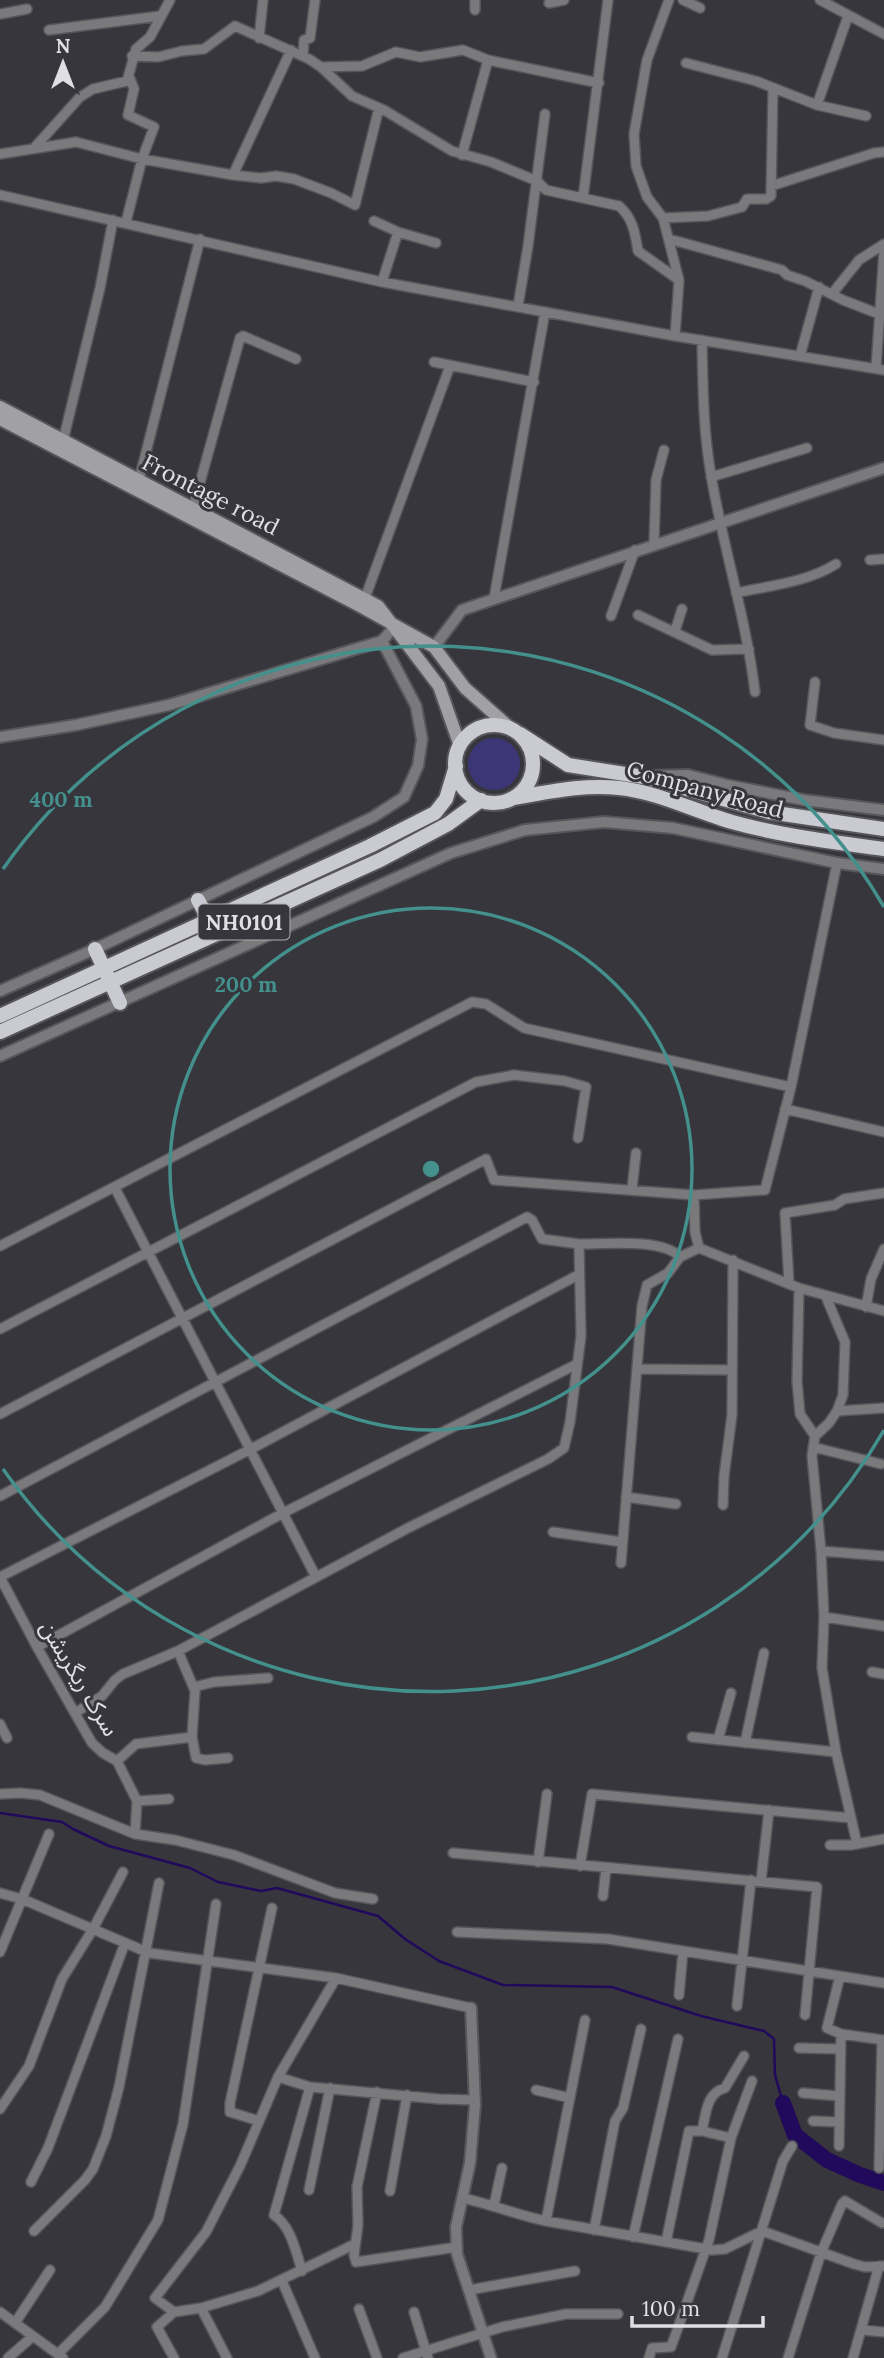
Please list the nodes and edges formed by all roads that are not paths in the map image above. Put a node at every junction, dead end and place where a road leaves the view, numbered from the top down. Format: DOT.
graph roads {
  1 [pos="170,0"];
  2 [pos="263,0"];
  3 [pos="315,0"];
  4 [pos="564,0"];
  5 [pos="608,0"];
  6 [pos="669,0"];
  7 [pos="683,0"];
  8 [pos="820,0"];
  9 [pos="550,3"];
  10 [pos="834,4"];
  11 [pos="700,8"];
  12 [pos="27,9"];
  13 [pos="0,14"];
  14 [pos="160,16"];
  15 [pos="848,16"];
  16 [pos="49,30"];
  17 [pos="884,34"];
  18 [pos="259,38"];
  19 [pos="291,50"];
  20 [pos="132,56"];
  21 [pos="303,56"];
  22 [pos="488,60"];
  23 [pos="686,63"];
  24 [pos="321,66"];
  25 [pos="129,76"];
  26 [pos="599,83"];
  27 [pos="773,88"];
  28 [pos="817,105"];
  29 [pos="379,108"];
  30 [pos="545,114"];
  31 [pos="866,116"];
  32 [pos="35,147"];
  33 [pos="884,152"];
  34 [pos="0,154"];
  35 [pos="463,155"];
  36 [pos="142,159"];
  37 [pos="233,175"];
  38 [pos="537,181"];
  39 [pos="771,186"];
  40 [pos="0,195"];
  41 [pos="583,198"];
  42 [pos="663,218"];
  43 [pos="113,220"];
  44 [pos="374,221"];
  45 [pos="126,222"];
  46 [pos="398,232"];
  47 [pos="200,239"];
  48 [pos="669,239"];
  49 [pos="436,243"];
  50 [pos="884,244"];
  51 [pos="884,251"];
  52 [pos="679,280"];
  53 [pos="382,282"];
  54 [pos="819,287"];
  55 [pos="832,294"];
  56 [pos="517,306"];
  57 [pos="545,312"];
  58 [pos="883,315"];
  59 [pos="676,335"];
  60 [pos="702,340"];
  61 [pos="800,356"];
  62 [pos="296,359"];
  63 [pos="434,362"];
  64 [pos="450,366"];
  65 [pos="880,369"];
  66 [pos="534,382"];
  67 [pos="0,407"];
  68 [pos="0,419"];
  69 [pos="63,441"];
  70 [pos="807,448"];
  71 [pos="664,450"];
  72 [pos="884,468"];
  73 [pos="711,477"];
  74 [pos="139,480"];
  75 [pos="193,508"];
  76 [pos="721,522"];
  77 [pos="654,544"];
  78 [pos="635,550"];
  79 [pos="884,559"];
  80 [pos="870,560"];
  81 [pos="836,564"];
  82 [pos="736,593"];
  83 [pos="365,598"];
  84 [pos="494,598"];
  85 [pos="682,609"];
  86 [pos="638,615"];
  87 [pos="611,616"];
  88 [pos="395,626"];
  89 [pos="675,631"];
  90 [pos="382,641"];
  91 [pos="434,647"];
  92 [pos="750,649"];
  93 [pos="815,682"];
  94 [pos="755,692"];
  95 [pos="514,731"];
  96 [pos="0,737"];
  97 [pos="884,740"];
  98 [pos="460,746"];
  99 [pos="456,766"];
  100 [pos="643,777"];
  101 [pos="513,798"];
  102 [pos="481,800"];
  103 [pos="884,810"];
  104 [pos="884,829"];
  105 [pos="884,849"];
  106 [pos="837,863"];
  107 [pos="884,869"];
  108 [pos="198,900"];
  109 [pos="209,919"];
  110 [pos="95,949"];
  111 [pos="104,968"];
  112 [pos="111,982"];
  113 [pos="0,991"];
  114 [pos="120,1003"];
  115 [pos="0,1016"];
  116 [pos="0,1032"];
  117 [pos="0,1056"];
  118 [pos="791,1087"];
  119 [pos="785,1109"];
  120 [pos="884,1132"];
  121 [pos="578,1138"];
  122 [pos="636,1153"];
  123 [pos="115,1188"];
  124 [pos="632,1189"];
  125 [pos="884,1193"];
  126 [pos="694,1195"];
  127 [pos="579,1244"];
  128 [pos="0,1246"];
  129 [pos="699,1248"];
  130 [pos="884,1249"];
  131 [pos="149,1253"];
  132 [pos="680,1257"];
  133 [pos="733,1260"];
  134 [pos="578,1276"];
  135 [pos="789,1283"];
  136 [pos="799,1288"];
  137 [pos="827,1297"];
  138 [pos="866,1307"];
  139 [pos="884,1311"];
  140 [pos="182,1318"];
  141 [pos="0,1329"];
  142 [pos="577,1364"];
  143 [pos="637,1369"];
  144 [pos="732,1370"];
  145 [pos="214,1383"];
  146 [pos="884,1408"];
  147 [pos="837,1411"];
  148 [pos="0,1414"];
  149 [pos="815,1436"];
  150 [pos="813,1447"];
  151 [pos="249,1450"];
  152 [pos="881,1464"];
  153 [pos="0,1496"];
  154 [pos="626,1497"];
  155 [pos="676,1504"];
  156 [pos="723,1505"];
  157 [pos="283,1513"];
  158 [pos="553,1532"];
  159 [pos="622,1542"];
  160 [pos="821,1552"];
  161 [pos="884,1556"];
  162 [pos="621,1563"];
  163 [pos="0,1577"];
  164 [pos="316,1577"];
  165 [pos="824,1617"];
  166 [pos="884,1626"];
  167 [pos="37,1647"];
  168 [pos="178,1651"];
  169 [pos="764,1653"];
  170 [pos="872,1672"];
  171 [pos="884,1674"];
  172 [pos="268,1678"];
  173 [pos="194,1687"];
  174 [pos="731,1692"];
  175 [pos="75,1713"];
  176 [pos="0,1724"];
  177 [pos="192,1737"];
  178 [pos="692,1737"];
  179 [pos="7,1738"];
  180 [pos="718,1740"];
  181 [pos="745,1743"];
  182 [pos="836,1752"];
  183 [pos="228,1758"];
  184 [pos="117,1761"];
  185 [pos="0,1794"];
  186 [pos="547,1794"];
  187 [pos="169,1799"];
  188 [pos="137,1801"];
  189 [pos="769,1811"];
  190 [pos="851,1818"];
  191 [pos="49,1834"];
  192 [pos="135,1834"];
  193 [pos="884,1839"];
  194 [pos="857,1844"];
  195 [pos="830,1845"];
  196 [pos="453,1853"];
  197 [pos="538,1862"];
  198 [pos="580,1866"];
  199 [pos="606,1868"];
  200 [pos="123,1871"];
  201 [pos="756,1880"];
  202 [pos="159,1883"];
  203 [pos="0,1893"];
  204 [pos="603,1896"];
  205 [pos="22,1899"];
  206 [pos="373,1899"];
  207 [pos="216,1904"];
  208 [pos="272,1908"];
  209 [pos="93,1929"];
  210 [pos="457,1932"];
  211 [pos="125,1942"];
  212 [pos="144,1951"];
  213 [pos="683,1951"];
  214 [pos="0,1952"];
  215 [pos="206,1959"];
  216 [pos="743,1962"];
  217 [pos="258,1969"];
  218 [pos="809,1972"];
  219 [pos="840,1976"];
  220 [pos="336,1978"];
  221 [pos="884,1983"];
  222 [pos="678,1995"];
  223 [pos="737,2006"];
  224 [pos="471,2008"];
  225 [pos="805,2015"];
  226 [pos="585,2020"];
  227 [pos="640,2029"];
  228 [pos="841,2034"];
  229 [pos="678,2039"];
  230 [pos="883,2040"];
  231 [pos="799,2048"];
  232 [pos="841,2049"];
  233 [pos="744,2056"];
  234 [pos="278,2077"];
  235 [pos="752,2081"];
  236 [pos="310,2087"];
  237 [pos="330,2088"];
  238 [pos="536,2090"];
  239 [pos="377,2092"];
  240 [pos="803,2093"];
  241 [pos="407,2095"];
  242 [pos="839,2096"];
  243 [pos="570,2098"];
  244 [pos="474,2100"];
  245 [pos="0,2109"];
  246 [pos="259,2121"];
  247 [pos="813,2121"];
  248 [pos="839,2122"];
  249 [pos="702,2131"];
  250 [pos="731,2138"];
  251 [pos="792,2146"];
  252 [pos="839,2146"];
  253 [pos="502,2168"];
  254 [pos="879,2168"];
  255 [pos="32,2182"];
  256 [pos="309,2190"];
  257 [pos="390,2191"];
  258 [pos="462,2198"];
  259 [pos="494,2205"];
  260 [pos="546,2221"];
  261 [pos="882,2223"];
  262 [pos="594,2230"];
  263 [pos="34,2231"];
  264 [pos="762,2231"];
  265 [pos="634,2237"];
  266 [pos="666,2242"];
  267 [pos="355,2244"];
  268 [pos="457,2247"];
  269 [pos="705,2249"];
  270 [pos="821,2253"];
  271 [pos="882,2266"];
  272 [pos="50,2270"];
  273 [pos="302,2271"];
  274 [pos="575,2271"];
  275 [pos="282,2281"];
  276 [pos="469,2290"];
  277 [pos="201,2308"];
  278 [pos="359,2309"];
  279 [pos="0,2312"];
  280 [pos="174,2312"];
  281 [pos="414,2312"];
  282 [pos="618,2314"];
  283 [pos="15,2323"];
  284 [pos="862,2330"];
  285 [pos="484,2331"];
  286 [pos="884,2332"];
  287 [pos="32,2337"];
  288 [pos="427,2354"];
  289 [pos="61,2356"];
  290 [pos="8,2358"];
  291 [pos="174,2358"];
  292 [pos="227,2358"];
  293 [pos="316,2358"];
  294 [pos="377,2358"];
  295 [pos="403,2358"];
  296 [pos="491,2358"];
  297 [pos="649,2358"];
  298 [pos="722,2358"];
  299 [pos="788,2358"];
  300 [pos="853,2358"];
  1 -- 14 [label="street"];
  2 -- 18 [label="street"];
  3 -- 21 [label="street"];
  4 -- 9 [label="street"];
  5 -- 26 [label="street"];
  6 -- 42 [label="street"];
  7 -- 11 [label="street"];
  8 -- 10 [label="street"];
  10 -- 15 [label="street"];
  12 -- 13 [label="street"];
  14 -- 16 [label="street"];
  14 -- 20 [label="street"];
  15 -- 17 [label="street"];
  15 -- 28 [label="street"];
  18 -- 19 [label="street"];
  18 -- 20 [label="street"];
  19 -- 21 [label="street"];
  19 -- 37 [label="street"];
  20 -- 25 [label="street"];
  21 -- 24 [label="street"];
  22 -- 24 [label="street"];
  22 -- 26 [label="street"];
  22 -- 35 [label="street"];
  23 -- 27 [label="street"];
  24 -- 29 [label="street"];
  25 -- 32 [label="street"];
  25 -- 36 [label="street"];
  26 -- 41 [label="street"];
  27 -- 28 [label="street"];
  27 -- 39 [label="street"];
  28 -- 31 [label="street"];
  29 -- 35 [label="street"];
  29 -- 37 [label="street"];
  30 -- 38 [label="street"];
  32 -- 34 [label="street"];
  32 -- 36 [label="street"];
  33 -- 39 [label="street"];
  35 -- 38 [label="street"];
  36 -- 37 [label="street"];
  36 -- 45 [label="street"];
  38 -- 41 [label="street"];
  38 -- 56 [label="street"];
  39 -- 42 [label="street"];
  40 -- 43 [label="street"];
  41 -- 52 [label="street"];
  42 -- 48 [label="street"];
  43 -- 45 [label="street"];
  43 -- 69 [label="street"];
  44 -- 46 [label="street"];
  45 -- 47 [label="street"];
  46 -- 49 [label="street"];
  46 -- 53 [label="street"];
  47 -- 53 [label="street"];
  47 -- 74 [label="street"];
  48 -- 52 [label="street"];
  48 -- 54 [label="street"];
  50 -- 55 [label="street"];
  51 -- 58 [label="street"];
  52 -- 59 [label="street"];
  53 -- 56 [label="street"];
  54 -- 55 [label="street"];
  54 -- 61 [label="street"];
  55 -- 58 [label="street"];
  56 -- 57 [label="street"];
  57 -- 59 [label="street"];
  57 -- 66 [label="street"];
  58 -- 65 [label="street"];
  59 -- 60 [label="street"];
  60 -- 61 [label="street"];
  60 -- 73 [label="street"];
  61 -- 65 [label="street"];
  62 -- 75 [label="street"];
  63 -- 64 [label="street"];
  64 -- 66 [label="street"];
  64 -- 83 [label="street"];
  66 -- 84 [label="street"];
  67 -- 69 [label="main road, Frontage road"];
  68 -- 88 [label="main road"];
  69 -- 74 [label="main road, Frontage road"];
  70 -- 73 [label="street"];
  71 -- 77 [label="street"];
  72 -- 76 [label="street"];
  73 -- 76 [label="street"];
  74 -- 75 [label="main road, Frontage road"];
  75 -- 83 [label="main road, Frontage road"];
  76 -- 77 [label="street"];
  76 -- 82 [label="street"];
  77 -- 78 [label="street"];
  78 -- 84 [label="street"];
  78 -- 87 [label="street"];
  79 -- 80 [label="street"];
  81 -- 82 [label="street"];
  82 -- 92 [label="street"];
  83 -- 88 [label="main road, Frontage road"];
  84 -- 91 [label="street"];
  85 -- 89 [label="street"];
  86 -- 89 [label="street"];
  88 -- 90 [label="street"];
  88 -- 91 [label="main road"];
  88 -- 98 [label="main road"];
  89 -- 92 [label="street"];
  90 -- 96 [label="street"];
  90 -- 108 [label="street"];
  91 -- 95 [label="main road"];
  92 -- 94 [label="street"];
  93 -- 97 [label="street"];
  95 -- 98 [label="highway"];
  95 -- 100 [label="highway, Company Road"];
  95 -- 101 [label="highway"];
  98 -- 99 [label="highway, NH0101"];
  99 -- 102 [label="highway"];
  99 -- 109 [label="highway, NH0101"];
  100 -- 103 [label="street"];
  100 -- 104 [label="highway, Company Road"];
  101 -- 102 [label="highway"];
  101 -- 105 [label="highway, Company Road"];
  102 -- 112 [label="highway, NH0101"];
  106 -- 107 [label="street"];
  106 -- 114 [label="street"];
  106 -- 118 [label="street"];
  108 -- 109 [label="highway"];
  108 -- 110 [label="street"];
  109 -- 111 [label="highway, NH0101"];
  110 -- 111 [label="highway"];
  110 -- 113 [label="street"];
  111 -- 112 [label="highway"];
  111 -- 115 [label="highway, NH0101"];
  112 -- 114 [label="highway"];
  112 -- 116 [label="highway, NH0101"];
  114 -- 117 [label="street"];
  118 -- 119 [label="street"];
  118 -- 123 [label="street"];
  119 -- 120 [label="street"];
  119 -- 126 [label="street"];
  121 -- 131 [label="street"];
  122 -- 124 [label="street"];
  123 -- 128 [label="street"];
  123 -- 131 [label="street"];
  124 -- 126 [label="street"];
  124 -- 140 [label="street"];
  125 -- 135 [label="street"];
  126 -- 129 [label="street"];
  127 -- 132 [label="street"];
  127 -- 134 [label="street"];
  127 -- 145 [label="street"];
  129 -- 132 [label="street"];
  129 -- 133 [label="street"];
  130 -- 138 [label="street"];
  131 -- 140 [label="street"];
  131 -- 141 [label="street"];
  132 -- 143 [label="street"];
  133 -- 135 [label="street"];
  133 -- 144 [label="street"];
  134 -- 142 [label="street"];
  134 -- 151 [label="street"];
  135 -- 136 [label="street"];
  136 -- 137 [label="street"];
  136 -- 149 [label="street"];
  137 -- 138 [label="street"];
  137 -- 147 [label="street"];
  138 -- 139 [label="street"];
  140 -- 145 [label="street"];
  140 -- 148 [label="street"];
  142 -- 157 [label="street"];
  142 -- 164 [label="street"];
  143 -- 144 [label="street"];
  143 -- 154 [label="street"];
  144 -- 156 [label="street"];
  145 -- 151 [label="street"];
  145 -- 153 [label="street"];
  146 -- 147 [label="street"];
  147 -- 149 [label="street"];
  149 -- 150 [label="street"];
  150 -- 152 [label="street"];
  150 -- 160 [label="street"];
  151 -- 157 [label="street"];
  151 -- 163 [label="street"];
  154 -- 155 [label="street"];
  154 -- 159 [label="street"];
  157 -- 164 [label="street"];
  157 -- 167 [label="street"];
  158 -- 159 [label="street"];
  159 -- 162 [label="street"];
  160 -- 161 [label="street"];
  160 -- 165 [label="street"];
  163 -- 167 [label="street, سرک ریگریشن"];
  164 -- 168 [label="street"];
  165 -- 166 [label="street"];
  165 -- 182 [label="street"];
  167 -- 175 [label="street, سرک ریگریشن"];
  168 -- 173 [label="street"];
  168 -- 175 [label="street"];
  169 -- 181 [label="street"];
  170 -- 171 [label="street"];
  172 -- 173 [label="street"];
  173 -- 177 [label="street"];
  174 -- 180 [label="street"];
  175 -- 184 [label="street, سرک ریگریشن"];
  176 -- 179 [label="street"];
  177 -- 183 [label="street"];
  177 -- 184 [label="street"];
  178 -- 180 [label="street"];
  180 -- 181 [label="street"];
  181 -- 182 [label="street"];
  182 -- 190 [label="street"];
  184 -- 188 [label="street, سرک ریگریشن"];
  185 -- 192 [label="street"];
  186 -- 197 [label="street"];
  187 -- 188 [label="street"];
  188 -- 192 [label="street"];
  189 -- 190 [label="street"];
  189 -- 198 [label="street"];
  189 -- 201 [label="street"];
  190 -- 194 [label="street"];
  191 -- 205 [label="street"];
  192 -- 206 [label="street"];
  193 -- 194 [label="street"];
  194 -- 195 [label="street"];
  196 -- 197 [label="street"];
  197 -- 198 [label="street"];
  198 -- 199 [label="street"];
  199 -- 201 [label="street"];
  199 -- 204 [label="street"];
  200 -- 209 [label="street"];
  201 -- 216 [label="street"];
  201 -- 218 [label="street"];
  202 -- 212 [label="street"];
  203 -- 205 [label="street"];
  205 -- 209 [label="street"];
  205 -- 214 [label="street"];
  207 -- 215 [label="street"];
  208 -- 217 [label="street"];
  209 -- 211 [label="street"];
  209 -- 245 [label="street"];
  210 -- 213 [label="street"];
  211 -- 212 [label="street"];
  211 -- 255 [label="street"];
  212 -- 215 [label="street"];
  212 -- 263 [label="street"];
  213 -- 216 [label="street"];
  213 -- 222 [label="street"];
  215 -- 217 [label="street"];
  215 -- 289 [label="street"];
  216 -- 218 [label="street"];
  216 -- 223 [label="street"];
  217 -- 220 [label="street"];
  217 -- 246 [label="street"];
  218 -- 219 [label="street"];
  218 -- 225 [label="street"];
  219 -- 221 [label="street"];
  219 -- 228 [label="street"];
  220 -- 224 [label="street"];
  220 -- 234 [label="street"];
  224 -- 244 [label="street"];
  226 -- 243 [label="street"];
  227 -- 262 [label="street"];
  228 -- 230 [label="street"];
  228 -- 232 [label="street"];
  229 -- 265 [label="street"];
  230 -- 254 [label="street"];
  231 -- 232 [label="street"];
  232 -- 242 [label="street"];
  233 -- 249 [label="street"];
  234 -- 236 [label="street"];
  234 -- 246 [label="street"];
  235 -- 250 [label="street"];
  236 -- 237 [label="street"];
  236 -- 273 [label="street"];
  237 -- 239 [label="street"];
  237 -- 256 [label="street"];
  238 -- 243 [label="street"];
  239 -- 241 [label="street"];
  239 -- 267 [label="street"];
  240 -- 242 [label="street"];
  241 -- 244 [label="street"];
  241 -- 257 [label="street"];
  242 -- 248 [label="street"];
  243 -- 260 [label="street"];
  244 -- 258 [label="street"];
  246 -- 280 [label="street"];
  247 -- 248 [label="street"];
  248 -- 252 [label="street"];
  249 -- 250 [label="street"];
  249 -- 266 [label="street"];
  250 -- 269 [label="street"];
  251 -- 264 [label="street"];
  253 -- 259 [label="street"];
  258 -- 259 [label="street"];
  258 -- 268 [label="street"];
  259 -- 260 [label="street"];
  260 -- 262 [label="street"];
  261 -- 270 [label="street"];
  262 -- 265 [label="street"];
  264 -- 269 [label="street"];
  264 -- 270 [label="street"];
  264 -- 298 [label="street"];
  265 -- 266 [label="street"];
  266 -- 269 [label="street"];
  267 -- 268 [label="street"];
  267 -- 273 [label="street"];
  268 -- 276 [label="street"];
  269 -- 297 [label="street"];
  270 -- 271 [label="street"];
  270 -- 299 [label="street"];
  271 -- 284 [label="street"];
  272 -- 283 [label="street"];
  273 -- 275 [label="street"];
  274 -- 276 [label="street"];
  275 -- 277 [label="street"];
  275 -- 293 [label="street"];
  276 -- 285 [label="street"];
  277 -- 280 [label="street"];
  277 -- 292 [label="street"];
  278 -- 294 [label="street"];
  279 -- 283 [label="street"];
  280 -- 291 [label="street"];
  281 -- 288 [label="street"];
  282 -- 285 [label="street"];
  283 -- 287 [label="street"];
  284 -- 286 [label="street"];
  284 -- 300 [label="street"];
  285 -- 288 [label="street"];
  285 -- 296 [label="street"];
  287 -- 289 [label="street"];
  287 -- 290 [label="street"];
  288 -- 295 [label="street"];
}
